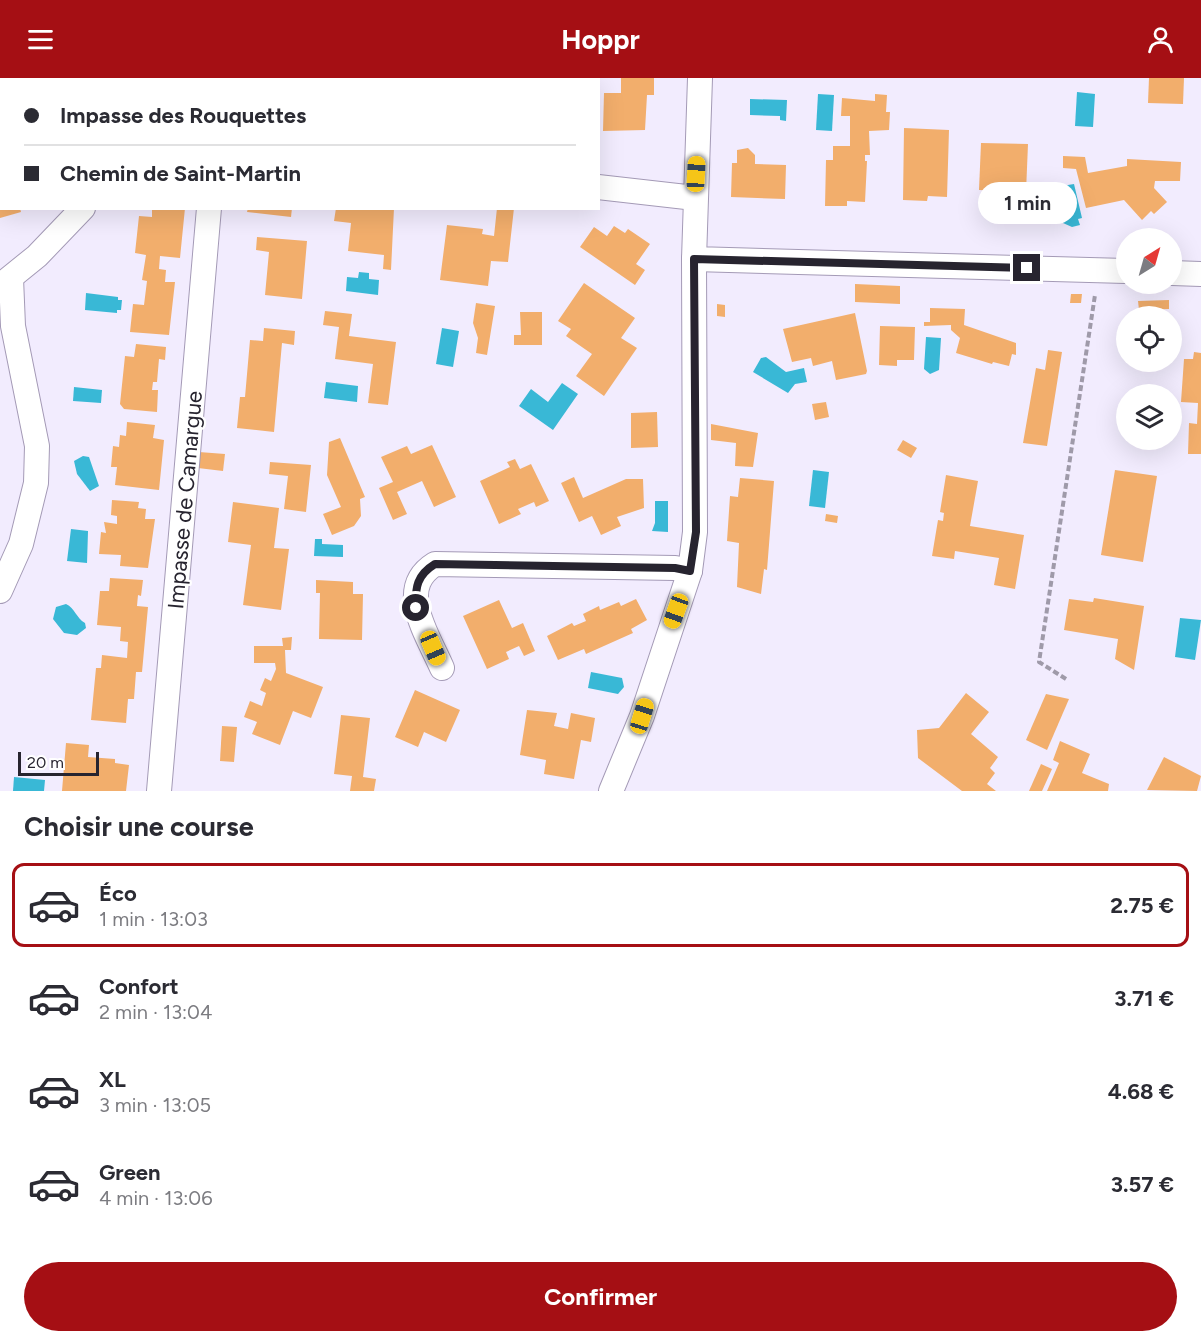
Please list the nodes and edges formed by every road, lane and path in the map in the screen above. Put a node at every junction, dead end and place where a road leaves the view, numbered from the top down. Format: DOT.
graph roads {
  1 [pos="700,78"];
  2 [pos="600,187"];
  3 [pos="695,198"];
  4 [pos="80,210"];
  5 [pos="209,210"];
  6 [pos="694,259"];
  7 [pos="1099,270"];
  8 [pos="1116,271"];
  9 [pos="1182,273"];
  10 [pos="1201,274"];
  11 [pos="6,282"];
  12 [pos="690,571"];
  13 [pos="0,591"];
  14 [pos="442,668"];
  15 [pos="1066,678"];
  16 [pos="159,791"];
  17 [pos="611,791"];
  1 -- 3 [label="street"];
  2 -- 3 [label="street"];
  3 -- 6 [label="street"];
  4 -- 11 [label="street"];
  5 -- 16 [label="street, Impasse de Camargue"];
  6 -- 7 [label="street"];
  6 -- 12 [label="street"];
  7 -- 8 [label="street"];
  7 -- 15 [label="path"];
  9 -- 10 [label="street"];
  11 -- 13 [label="street"];
  12 -- 14 [label="street"];
  12 -- 17 [label="street"];
}
